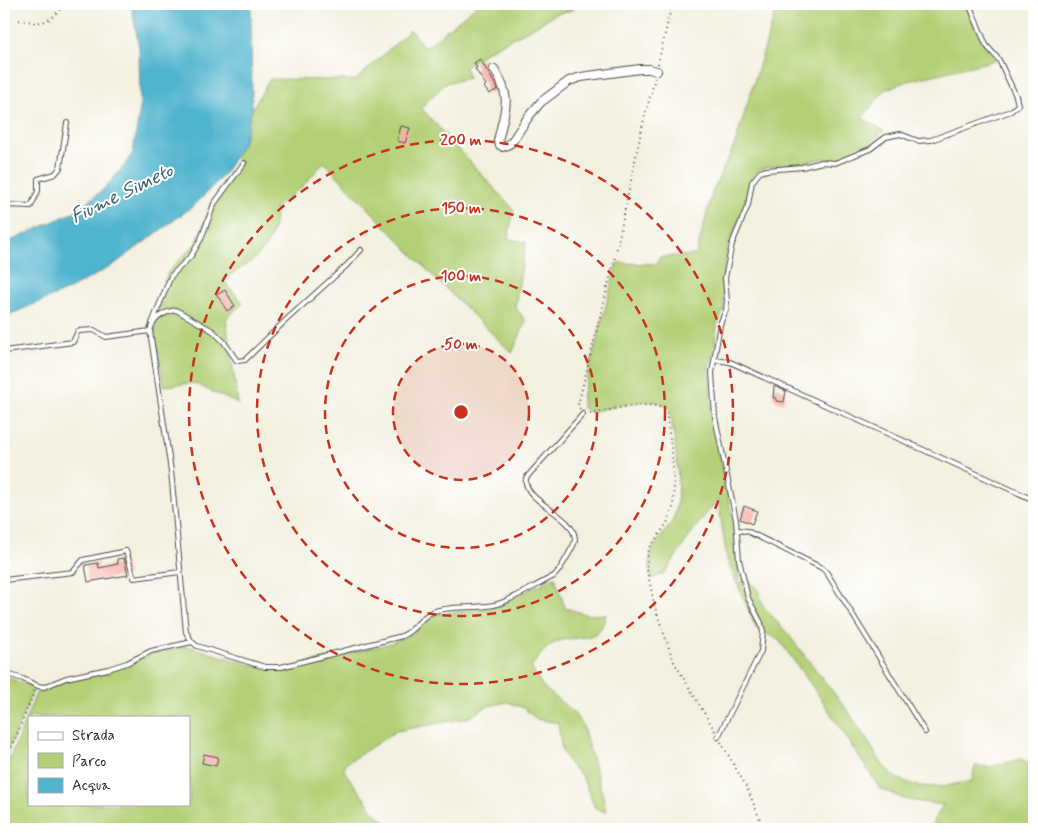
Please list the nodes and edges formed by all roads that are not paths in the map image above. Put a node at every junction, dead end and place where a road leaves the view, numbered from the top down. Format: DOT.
graph roads {
  1 [pos="969,4"];
  2 [pos="494,68"];
  3 [pos="657,71"];
  4 [pos="67,123"];
  5 [pos="244,163"];
  6 [pos="4,205"];
  7 [pos="361,250"];
  8 [pos="151,325"];
  9 [pos="150,331"];
  10 [pos="4,351"];
  11 [pos="715,360"];
  12 [pos="583,414"];
  13 [pos="1034,500"];
  14 [pos="737,530"];
  15 [pos="180,572"];
  16 [pos="4,580"];
  17 [pos="192,642"];
  18 [pos="4,673"];
  19 [pos="925,732"];
  20 [pos="718,737"];
  1 -- 11 [label="lane"];
  2 -- 3 [label="street"];
  4 -- 6 [label="lane"];
  5 -- 8 [label="lane"];
  7 -- 8 [label="lane"];
  8 -- 9 [label="lane"];
  9 -- 10 [label="lane"];
  9 -- 15 [label="lane"];
  11 -- 13 [label="lane"];
  11 -- 14 [label="lane"];
  12 -- 17 [label="lane"];
  14 -- 19 [label="lane"];
  14 -- 20 [label="lane"];
  15 -- 16 [label="lane"];
  15 -- 17 [label="lane"];
  17 -- 18 [label="lane"];
}
